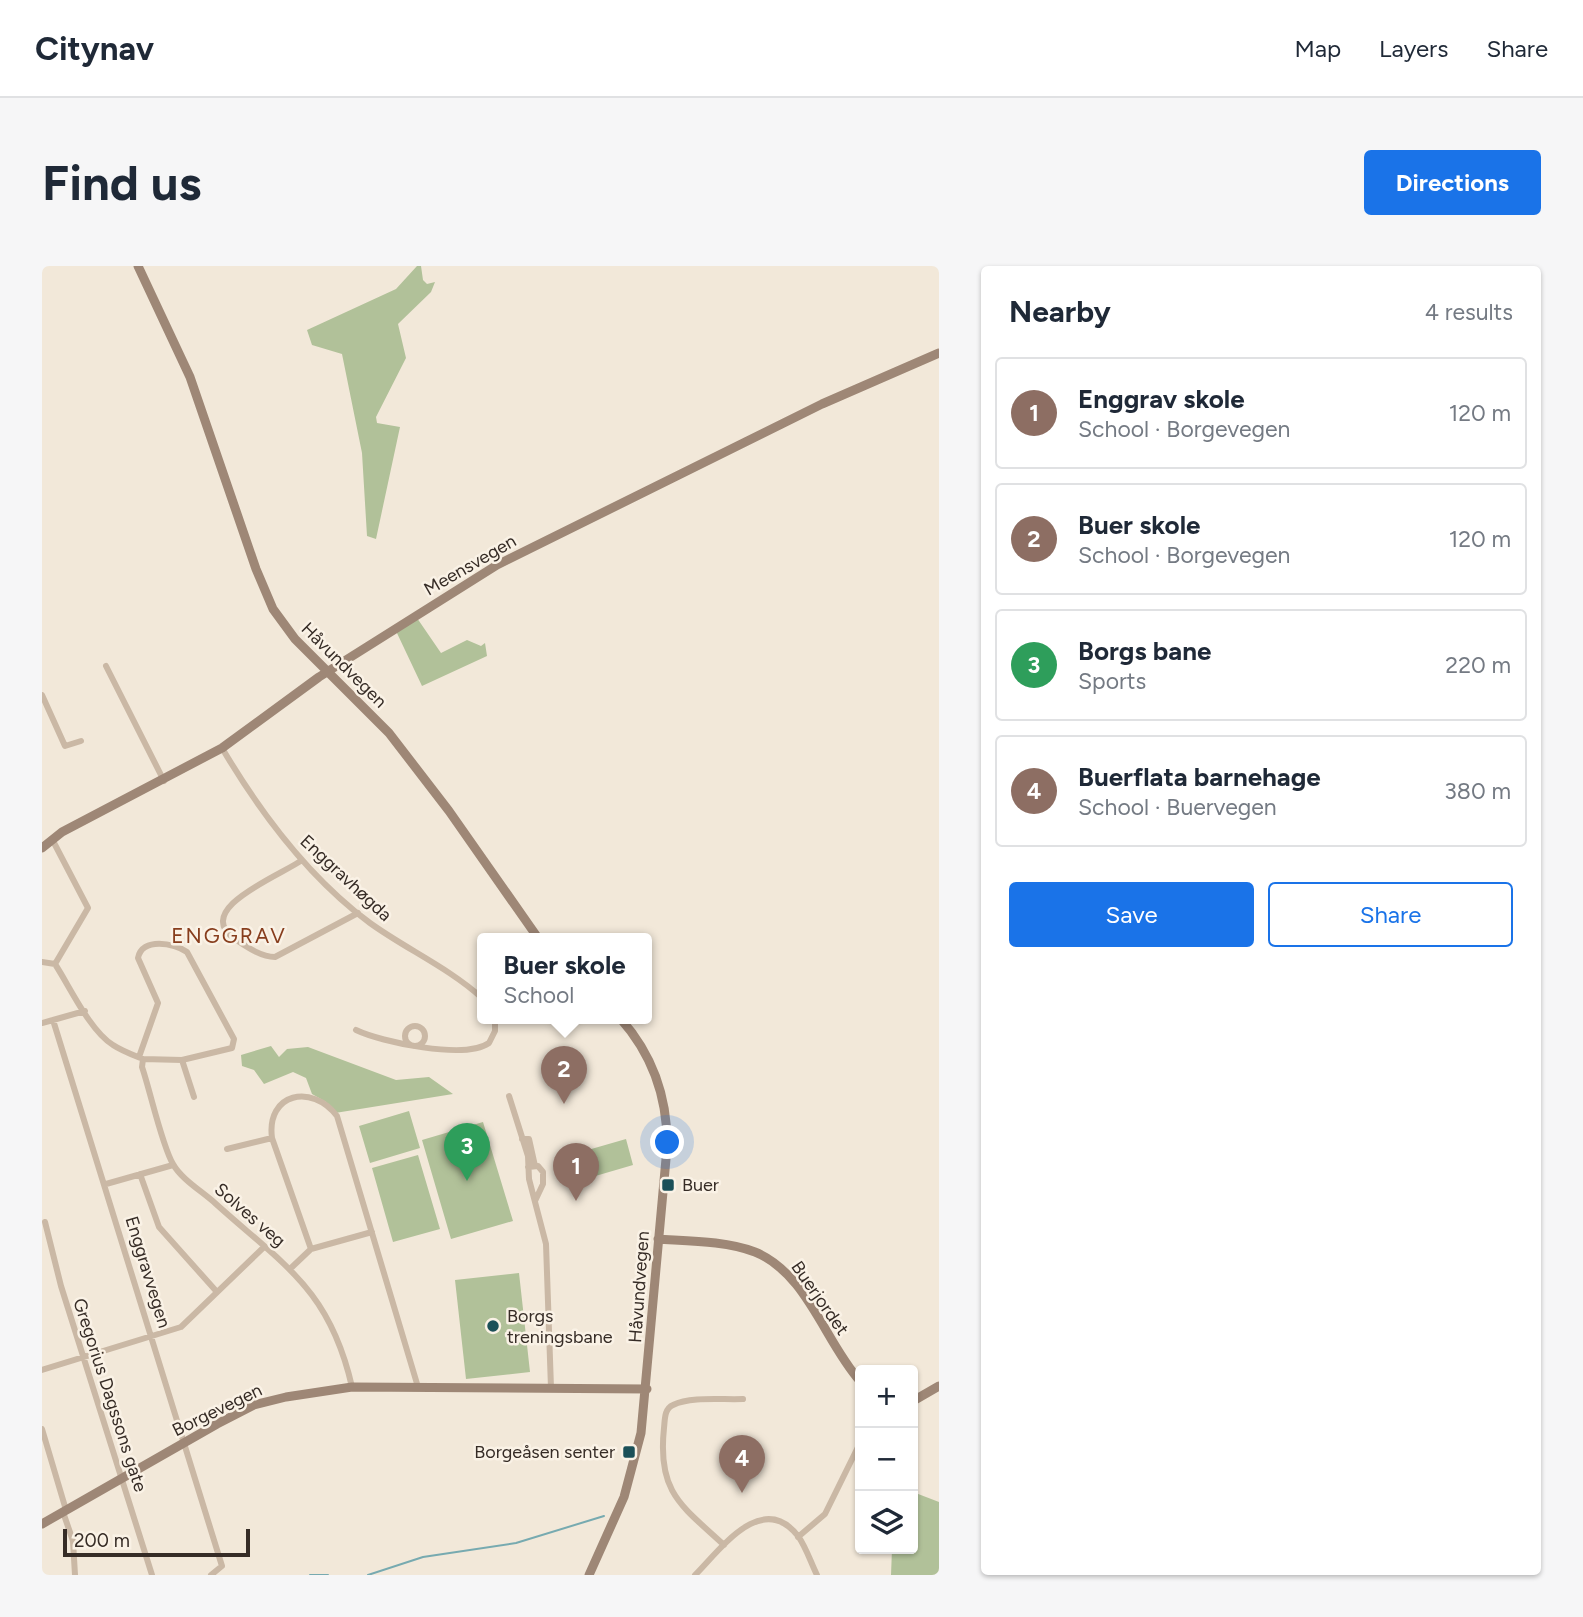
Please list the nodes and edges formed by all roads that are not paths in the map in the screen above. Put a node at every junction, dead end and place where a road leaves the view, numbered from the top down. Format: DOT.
graph roads {
  1 [pos="138,266"];
  2 [pos="939,353"];
  3 [pos="106,666"];
  4 [pos="328,671"];
  5 [pos="42,695"];
  6 [pos="81,741"];
  7 [pos="222,748"];
  8 [pos="164,781"];
  9 [pos="52,839"];
  10 [pos="42,848"];
  11 [pos="302,860"];
  12 [pos="358,913"];
  13 [pos="534,933"];
  14 [pos="42,962"];
  15 [pos="55,964"];
  16 [pos="477,995"];
  17 [pos="85,1011"];
  18 [pos="53,1020"];
  19 [pos="42,1023"];
  20 [pos="495,1024"];
  21 [pos="624,1024"];
  22 [pos="356,1030"];
  23 [pos="141,1058"];
  24 [pos="182,1060"];
  25 [pos="509,1096"];
  26 [pos="194,1097"];
  27 [pos="272,1138"];
  28 [pos="227,1149"];
  29 [pos="173,1165"];
  30 [pos="532,1166"];
  31 [pos="140,1174"];
  32 [pos="106,1184"];
  33 [pos="535,1201"];
  34 [pos="45,1222"];
  35 [pos="372,1232"];
  36 [pos="658,1239"];
  37 [pos="264,1247"];
  38 [pos="311,1249"];
  39 [pos="291,1268"];
  40 [pos="217,1292"];
  41 [pos="153,1337"];
  42 [pos="83,1358"];
  43 [pos="42,1370"];
  44 [pos="855,1374"];
  45 [pos="939,1386"];
  46 [pos="352,1387"];
  47 [pos="418,1387"];
  48 [pos="551,1388"];
  49 [pos="648,1389"];
  50 [pos="918,1398"];
  51 [pos="743,1399"];
  52 [pos="42,1429"];
  53 [pos="185,1441"];
  54 [pos="855,1453"];
  55 [pos="122,1477"];
  56 [pos="65,1511"];
  57 [pos="42,1524"];
  58 [pos="798,1537"];
  59 [pos="724,1545"];
  60 [pos="75,1575"];
  61 [pos="152,1575"];
  62 [pos="211,1575"];
  63 [pos="587,1575"];
  64 [pos="695,1575"];
  65 [pos="817,1575"];
  1 -- 4 [label="main road, Håvundvegen"];
  2 -- 4 [label="main road, Meensvegen"];
  3 -- 8 [label="street"];
  4 -- 7 [label="main road, Meensvegen"];
  4 -- 13 [label="main road, Håvundvegen"];
  5 -- 6 [label="street"];
  7 -- 8 [label="main road, Meensvegen"];
  7 -- 11 [label="street, Enggravhøgda"];
  8 -- 9 [label="main road, Meensvegen"];
  9 -- 10 [label="main road, Meensvegen"];
  9 -- 15 [label="street"];
  11 -- 12 [label="street, Enggravhøgda"];
  11 -- 12 [label="street"];
  12 -- 16 [label="street, Enggravhøgda"];
  14 -- 15 [label="street"];
  15 -- 17 [label="street"];
  17 -- 18 [label="street"];
  17 -- 23 [label="street"];
  18 -- 19 [label="street"];
  18 -- 32 [label="street, Enggravvegen"];
  20 -- 22 [label="street"];
  21 -- 36 [label="main road, Håvundvegen"];
  23 -- 24 [label="street"];
  23 -- 24 [label="street"];
  23 -- 29 [label="street"];
  24 -- 26 [label="street"];
  25 -- 30 [label="street"];
  27 -- 28 [label="street"];
  27 -- 35 [label="street"];
  27 -- 38 [label="street"];
  29 -- 31 [label="street"];
  29 -- 37 [label="street, Solves veg"];
  30 -- 33 [label="street"];
  30 -- 33 [label="street"];
  31 -- 32 [label="street"];
  31 -- 40 [label="street"];
  32 -- 41 [label="street, Enggravvegen"];
  33 -- 48 [label="street"];
  34 -- 42 [label="street, Gregorius Dagssons gate"];
  35 -- 38 [label="street"];
  35 -- 47 [label="street"];
  36 -- 44 [label="main road, Buerjordet"];
  36 -- 49 [label="main road, Håvundvegen"];
  37 -- 39 [label="street, Solves veg"];
  37 -- 40 [label="street"];
  38 -- 39 [label="street"];
  39 -- 46 [label="street, Solves veg"];
  40 -- 41 [label="street"];
  41 -- 42 [label="street"];
  41 -- 53 [label="street, Enggravvegen"];
  42 -- 43 [label="street"];
  42 -- 55 [label="street, Gregorius Dagssons gate"];
  45 -- 50 [label="main road"];
  46 -- 47 [label="main road, Borgevegen"];
  46 -- 53 [label="main road, Borgevegen"];
  47 -- 48 [label="main road, Borgevegen"];
  48 -- 49 [label="main road, Borgevegen"];
  49 -- 63 [label="main road, Håvundvegen"];
  51 -- 59 [label="street"];
  52 -- 56 [label="street"];
  53 -- 55 [label="main road, Borgevegen"];
  53 -- 62 [label="street, Enggravvegen"];
  54 -- 58 [label="street"];
  55 -- 56 [label="main road, Borgevegen"];
  55 -- 61 [label="street, Gregorius Dagssons gate"];
  56 -- 57 [label="main road, Borgevegen"];
  56 -- 60 [label="street"];
  58 -- 59 [label="street"];
  58 -- 65 [label="street"];
  59 -- 64 [label="street"];
}
